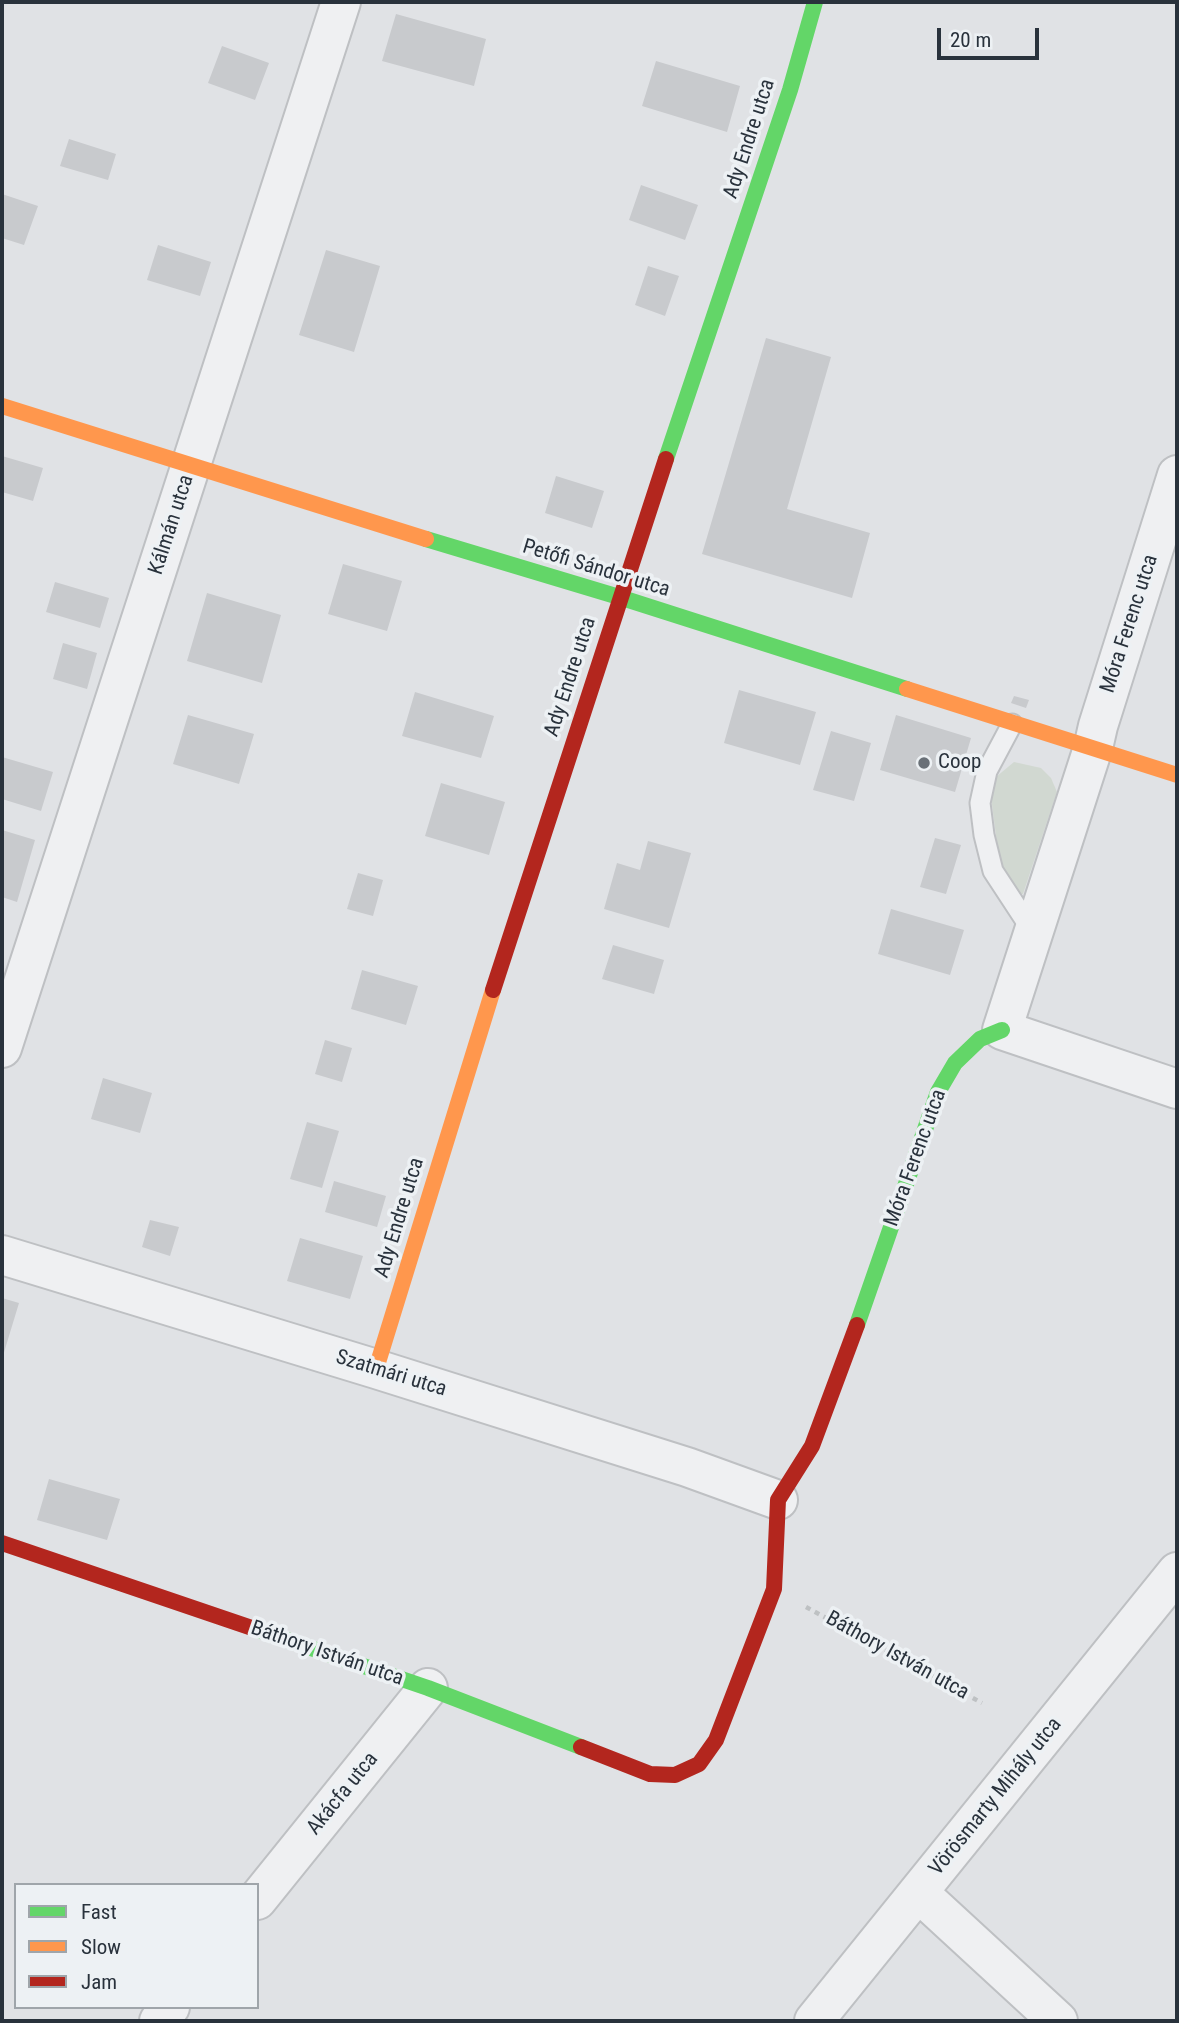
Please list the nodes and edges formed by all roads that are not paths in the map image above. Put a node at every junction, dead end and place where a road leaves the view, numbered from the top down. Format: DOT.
graph roads {
  1 [pos="341,2"];
  2 [pos="815,2"];
  3 [pos="2,406"];
  4 [pos="191,467"];
  5 [pos="1177,475"];
  6 [pos="619,597"];
  7 [pos="1012,724"];
  8 [pos="1093,748"];
  9 [pos="1177,775"];
  10 [pos="1033,932"];
  11 [pos="1002,1030"];
  12 [pos="2,1048"];
  13 [pos="1177,1088"];
  14 [pos="2,1255"];
  15 [pos="376,1368"];
  16 [pos="778,1500"];
  17 [pos="2,1543"];
  18 [pos="1177,1572"];
  19 [pos="428,1688"];
  20 [pos="650,1774"];
  21 [pos="919,1893"];
  22 [pos="259,1898"];
  23 [pos="814,2021"];
  24 [pos="1058,2021"];
  1 -- 4 [label="street, Kálmán utca"];
  2 -- 6 [label="street, Ady Endre utca"];
  3 -- 4 [label="street, Petőfi Sándor utca"];
  4 -- 6 [label="street, Petőfi Sándor utca"];
  4 -- 12 [label="street, Kálmán utca"];
  5 -- 8 [label="street, Móra Ferenc utca"];
  6 -- 7 [label="street, Petőfi Sándor utca"];
  6 -- 15 [label="street, Ady Endre utca"];
  7 -- 8 [label="street, Petőfi Sándor utca"];
  7 -- 10 [label="lane"];
  8 -- 9 [label="street, Petőfi Sándor utca"];
  8 -- 10 [label="street, Móra Ferenc utca"];
  10 -- 11 [label="street, Móra Ferenc utca"];
  11 -- 13 [label="street"];
  11 -- 16 [label="street, Móra Ferenc utca"];
  14 -- 15 [label="street, Szatmári utca"];
  15 -- 16 [label="street, Szatmári utca"];
  16 -- 20 [label="street, Móra Ferenc utca"];
  17 -- 19 [label="street, Báthory István utca"];
  18 -- 21 [label="street, Vörösmarty Mihály utca"];
  19 -- 20 [label="street, Báthory István utca"];
  19 -- 22 [label="street, Akácfa utca"];
  21 -- 23 [label="street, Vörösmarty Mihály utca"];
  21 -- 24 [label="street"];
}
